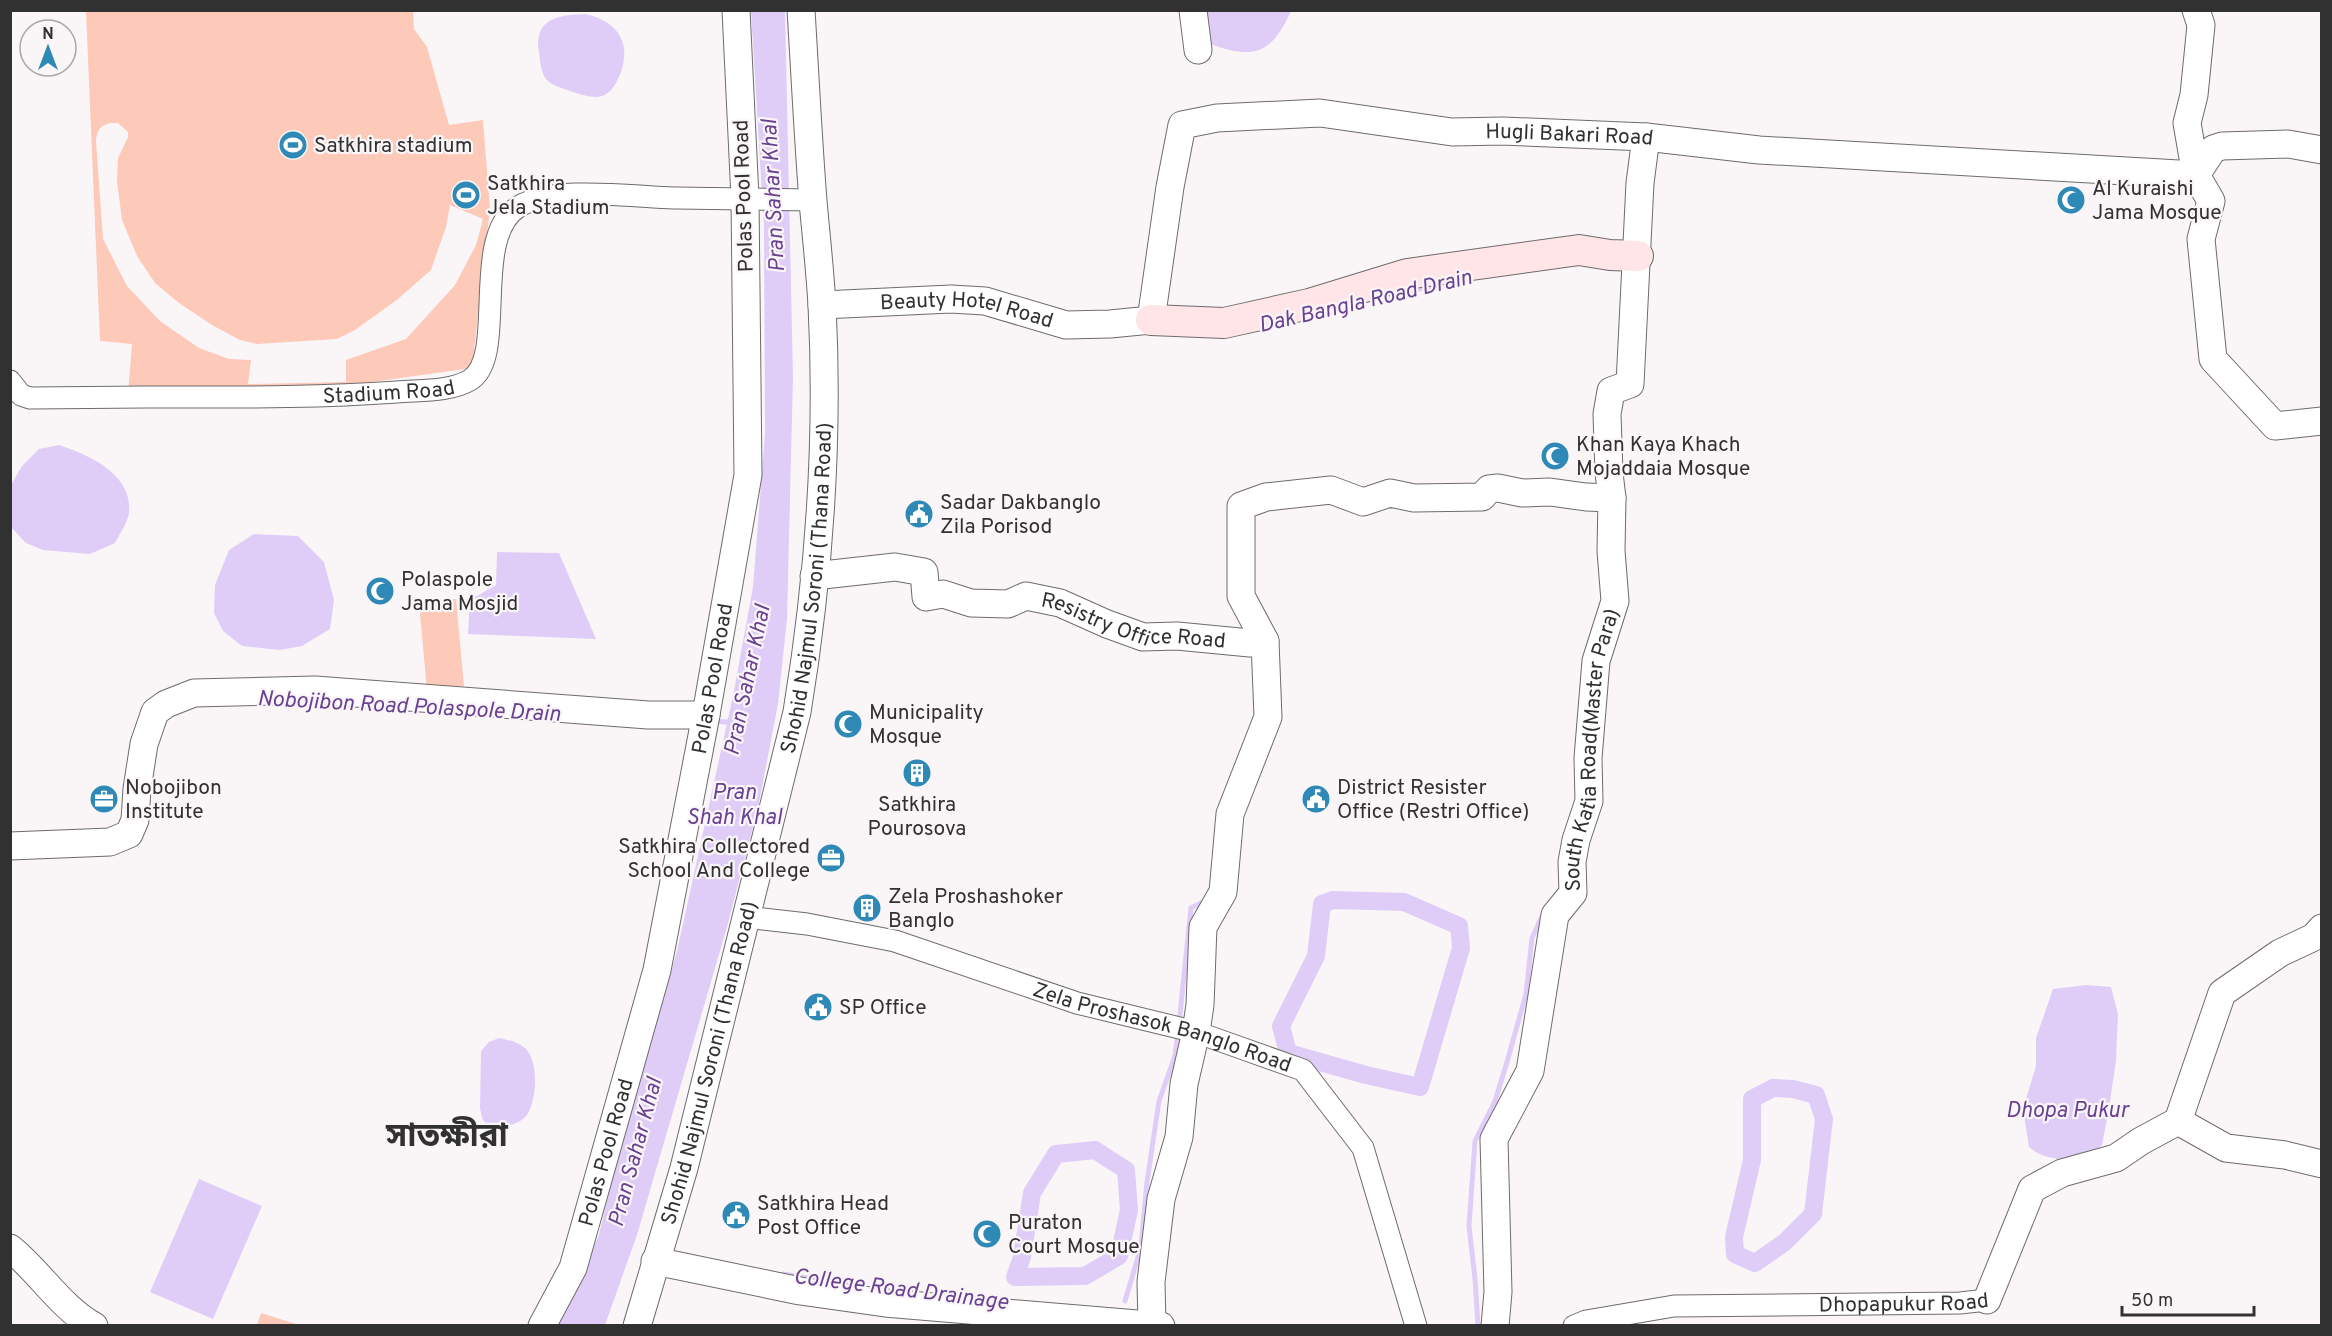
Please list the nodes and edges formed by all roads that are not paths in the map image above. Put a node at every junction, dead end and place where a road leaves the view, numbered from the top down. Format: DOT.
graph roads {
  1 [pos="736,10"];
  2 [pos="801,10"];
  3 [pos="1193,10"];
  4 [pos="2196,10"];
  5 [pos="1198,50"];
  6 [pos="1646,136"];
  7 [pos="2322,150"];
  8 [pos="2196,175"];
  9 [pos="745,198"];
  10 [pos="813,200"];
  11 [pos="1638,256"];
  12 [pos="822,305"];
  13 [pos="1151,320"];
  14 [pos="10,381"];
  15 [pos="2322,421"];
  16 [pos="1612,498"];
  17 [pos="814,576"];
  18 [pos="1265,641"];
  19 [pos="706,715"];
  20 [pos="10,846"];
  21 [pos="746,917"];
  22 [pos="2322,928"];
  23 [pos="1196,1032"];
  24 [pos="2178,1121"];
  25 [pos="2322,1164"];
  26 [pos="10,1248"];
  27 [pos="655,1261"];
  28 [pos="1987,1300"];
  29 [pos="1156,1325"];
  30 [pos="94,1326"];
  31 [pos="542,1326"];
  32 [pos="637,1326"];
  33 [pos="1416,1326"];
  34 [pos="1495,1326"];
  35 [pos="1574,1326"];
  1 -- 9 [label="street, Polas Pool Road"];
  2 -- 10 [label="street, Shohid Najmul Soroni (Thana Road)"];
  3 -- 5 [label="street"];
  4 -- 8 [label="street"];
  6 -- 8 [label="street, Hugli Bakari Road"];
  6 -- 11 [label="street, South Katia Road(Master Para)"];
  6 -- 13 [label="street, Hugli Bakari Road"];
  7 -- 8 [label="street"];
  8 -- 15 [label="street"];
  9 -- 10 [label="street, Stadium Road"];
  9 -- 14 [label="street, Stadium Road"];
  9 -- 19 [label="street, Polas Pool Road"];
  10 -- 12 [label="street, Shohid Najmul Soroni (Thana Road)"];
  11 -- 13 [label="main road"];
  11 -- 16 [label="street, South Katia Road(Master Para)"];
  12 -- 13 [label="street, Beauty Hotel Road"];
  12 -- 17 [label="street, Shohid Najmul Soroni (Thana Road)"];
  16 -- 18 [label="street"];
  16 -- 34 [label="street, South Katia Road(Master Para)"];
  17 -- 18 [label="street, Resistry Office Road"];
  17 -- 21 [label="street, Shohid Najmul Soroni (Thana Road)"];
  18 -- 23 [label="street"];
  19 -- 20 [label="street"];
  19 -- 31 [label="street, Polas Pool Road"];
  21 -- 23 [label="street, Zela Proshasok Banglo Road"];
  21 -- 27 [label="street, Shohid Najmul Soroni (Thana Road)"];
  22 -- 24 [label="street"];
  23 -- 29 [label="street"];
  23 -- 33 [label="street, Zela Proshasok Banglo Road"];
  24 -- 25 [label="street"];
  24 -- 28 [label="street, Dhopapukur Road"];
  26 -- 30 [label="street"];
  27 -- 29 [label="street"];
  27 -- 32 [label="street, Shohid Najmul Soroni (Thana Road)"];
  28 -- 35 [label="street, Dhopapukur Road"];
}
